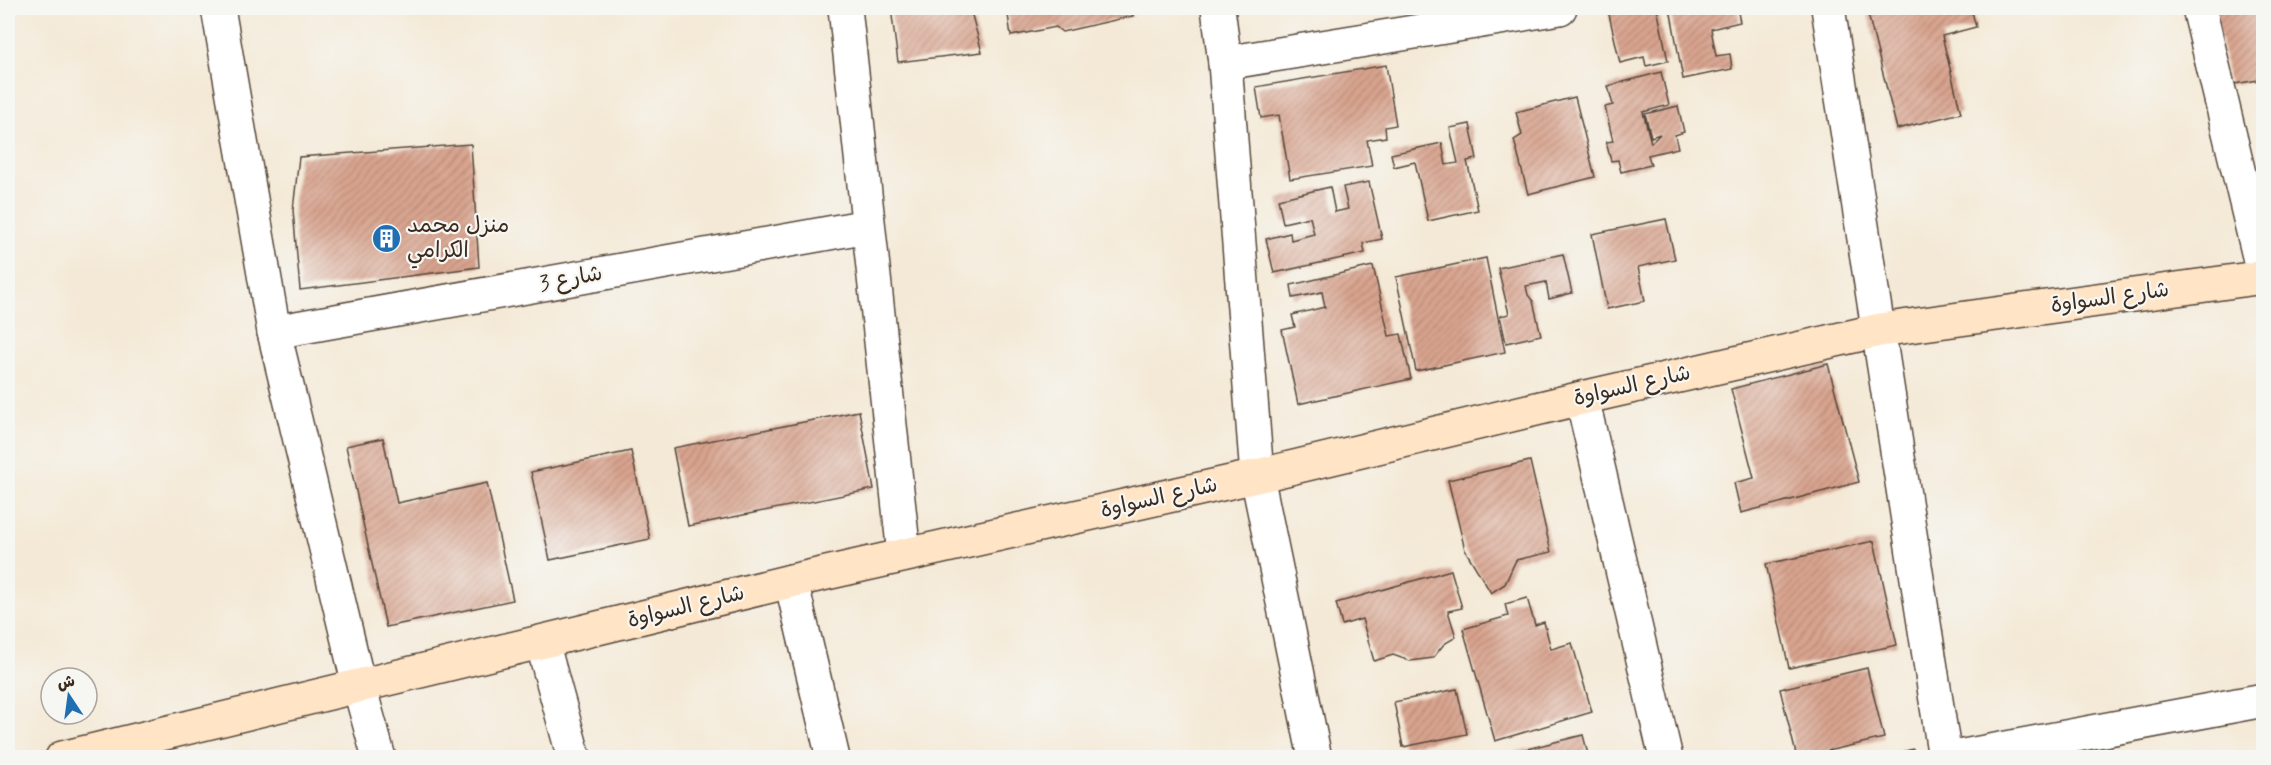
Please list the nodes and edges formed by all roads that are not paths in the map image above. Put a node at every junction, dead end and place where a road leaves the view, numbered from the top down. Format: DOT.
graph roads {
  1 [pos="218,8"];
  2 [pos="844,8"];
  3 [pos="1218,8"];
  4 [pos="1560,8"];
  5 [pos="1828,8"];
  6 [pos="2199,8"];
  7 [pos="1225,63"];
  8 [pos="868,226"];
  9 [pos="2264,277"];
  10 [pos="1880,330"];
  11 [pos="274,332"];
  12 [pos="1582,398"];
  13 [pos="1257,476"];
  14 [pos="904,555"];
  15 [pos="791,581"];
  16 [pos="542,642"];
  17 [pos="358,686"];
  18 [pos="2264,700"];
  19 [pos="62,758"];
  20 [pos="379,758"];
  21 [pos="574,758"];
  22 [pos="833,758"];
  23 [pos="1315,758"];
  24 [pos="1666,758"];
  25 [pos="1945,758"];
  26 [pos="1953,758"];
  1 -- 11 [label="street"];
  2 -- 8 [label="street"];
  3 -- 7 [label="street"];
  4 -- 7 [label="street"];
  5 -- 10 [label="street"];
  6 -- 9 [label="street"];
  7 -- 13 [label="street"];
  8 -- 11 [label="street, شارع 3"];
  8 -- 14 [label="street"];
  9 -- 10 [label="street, شارع السواوة"];
  10 -- 12 [label="street, شارع السواوة"];
  10 -- 25 [label="street"];
  11 -- 17 [label="street"];
  12 -- 13 [label="street, شارع السواوة"];
  12 -- 24 [label="street"];
  13 -- 14 [label="street, شارع السواوة"];
  13 -- 23 [label="street"];
  14 -- 15 [label="street, شارع السواوة"];
  15 -- 16 [label="street, شارع السواوة"];
  15 -- 22 [label="street"];
  16 -- 17 [label="street, شارع السواوة"];
  16 -- 21 [label="street"];
  17 -- 19 [label="street, شارع السواوة"];
  17 -- 20 [label="street"];
  18 -- 26 [label="street"];
}
